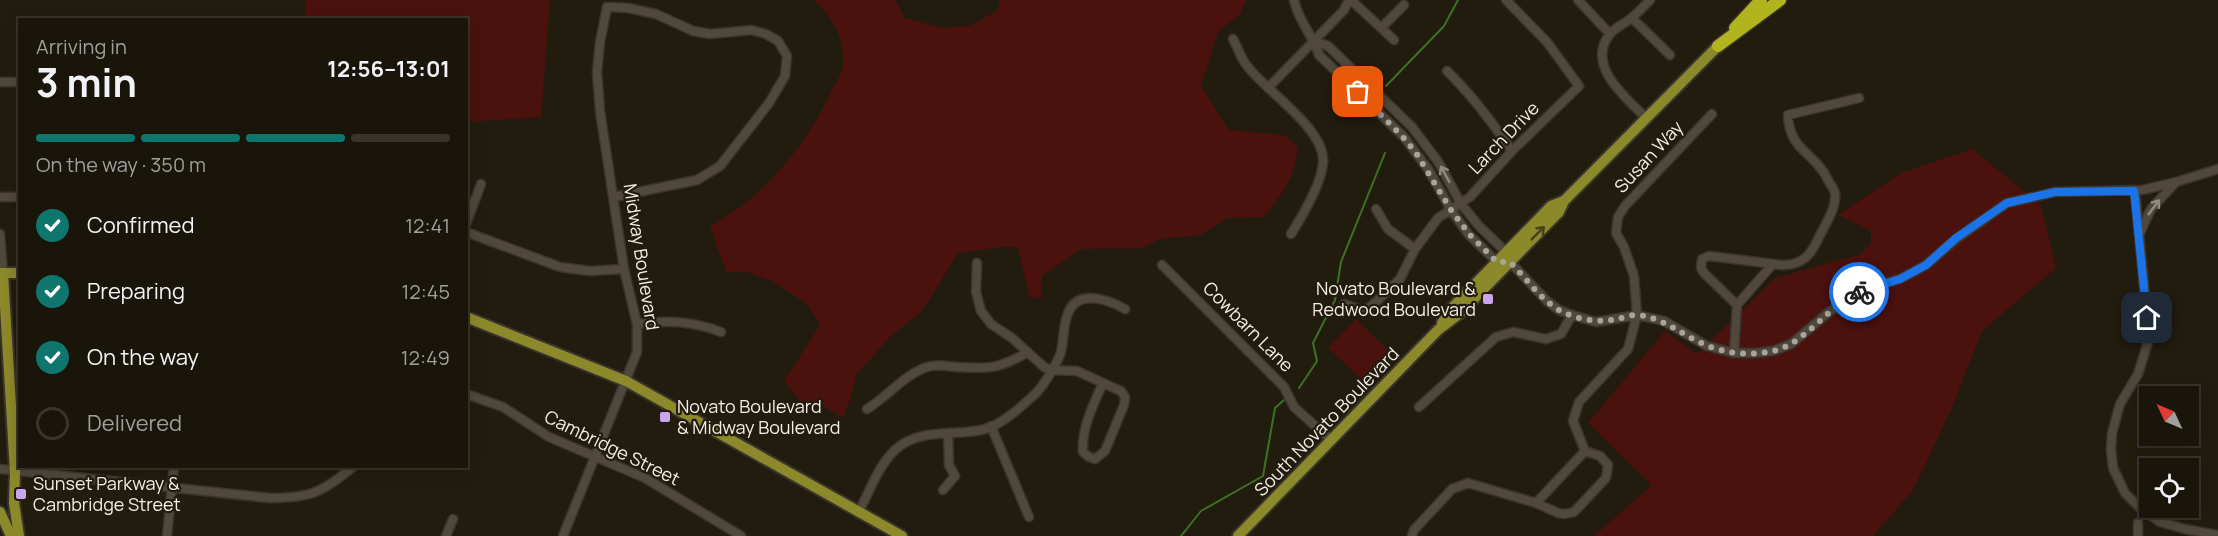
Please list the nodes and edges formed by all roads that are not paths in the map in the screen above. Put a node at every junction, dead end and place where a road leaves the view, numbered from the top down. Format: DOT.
graph roads {
  1 [pos="1294,0"];
  2 [pos="1350,0"];
  3 [pos="1506,0"];
  4 [pos="1578,0"];
  5 [pos="1650,0"];
  6 [pos="1761,0"];
  7 [pos="1780,0"];
  8 [pos="1404,5"];
  9 [pos="1632,18"];
  10 [pos="1381,28"];
  11 [pos="1610,34"];
  12 [pos="1233,39"];
  13 [pos="1394,40"];
  14 [pos="1314,41"];
  15 [pos="1718,46"];
  16 [pos="1670,55"];
  17 [pos="1447,71"];
  18 [pos="0,82"];
  19 [pos="18,82"];
  20 [pos="1268,88"];
  21 [pos="1859,98"];
  22 [pos="1712,114"];
  23 [pos="1646,117"];
  24 [pos="1512,151"];
  25 [pos="2218,169"];
  26 [pos="2176,182"];
  27 [pos="481,184"];
  28 [pos="2134,191"];
  29 [pos="0,197"];
  30 [pos="18,197"];
  31 [pos="614,197"];
  32 [pos="1461,204"];
  33 [pos="1376,209"];
  34 [pos="1451,210"];
  35 [pos="468,219"];
  36 [pos="468,233"];
  37 [pos="0,234"];
  38 [pos="1291,234"];
  39 [pos="2139,236"];
  40 [pos="1415,249"];
  41 [pos="1508,257"];
  42 [pos="1497,262"];
  43 [pos="977,263"];
  44 [pos="1162,265"];
  45 [pos="1772,265"];
  46 [pos="624,269"];
  47 [pos="1,273"];
  48 [pos="18,273"];
  49 [pos="1344,304"];
  50 [pos="1737,305"];
  51 [pos="1125,309"];
  52 [pos="1572,315"];
  53 [pos="1636,315"];
  54 [pos="468,318"];
  55 [pos="637,324"];
  56 [pos="1438,330"];
  57 [pos="721,332"];
  58 [pos="3,350"];
  59 [pos="1028,352"];
  60 [pos="1734,353"];
  61 [pos="1051,370"];
  62 [pos="626,381"];
  63 [pos="1102,383"];
  64 [pos="468,395"];
  65 [pos="1419,407"];
  66 [pos="867,409"];
  67 [pos="991,426"];
  68 [pos="948,433"];
  69 [pos="1332,441"];
  70 [pos="1585,451"];
  71 [pos="595,456"];
  72 [pos="174,468"];
  73 [pos="352,468"];
  74 [pos="0,469"];
  75 [pos="15,472"];
  76 [pos="173,488"];
  77 [pos="943,490"];
  78 [pos="1536,503"];
  79 [pos="0,512"];
  80 [pos="858,513"];
  81 [pos="1029,517"];
  82 [pos="453,519"];
  83 [pos="2138,523"];
  84 [pos="2218,535"];
  85 [pos="11,536"];
  86 [pos="19,536"];
  87 [pos="167,536"];
  88 [pos="446,536"];
  89 [pos="563,536"];
  90 [pos="741,536"];
  91 [pos="902,536"];
  92 [pos="1238,536"];
  93 [pos="1412,536"];
  94 [pos="2138,536"];
  1 -- 14 [label="street"];
  2 -- 10 [label="street"];
  2 -- 14 [label="street"];
  3 -- 24 [label="street, Larch Drive"];
  4 -- 11 [label="street"];
  5 -- 9 [label="street"];
  6 -- 15 [label="highway"];
  7 -- 15 [label="highway"];
  8 -- 10 [label="street"];
  9 -- 11 [label="street"];
  9 -- 16 [label="street"];
  10 -- 13 [label="street"];
  11 -- 23 [label="street"];
  12 -- 20 [label="street"];
  14 -- 20 [label="street"];
  32 -- 14 [label="street, one-way"];
  14 -- 34 [label="street"];
  15 -- 23 [label="main road, South Novato Boulevard"];
  17 -- 24 [label="street"];
  18 -- 19 [label="street"];
  20 -- 38 [label="street"];
  21 -- 45 [label="street"];
  22 -- 53 [label="street, Susan Way"];
  23 -- 41 [label="main road, South Novato Boulevard"];
  24 -- 32 [label="street, Larch Drive"];
  25 -- 26 [label="street"];
  26 -- 28 [label="street"];
  39 -- 26 [label="street, one-way"];
  27 -- 35 [label="street"];
  28 -- 39 [label="street"];
  28 -- 60 [label="street"];
  29 -- 30 [label="street"];
  31 -- 31 [label="street, Midway Boulevard"];
  31 -- 46 [label="street, Midway Boulevard"];
  32 -- 34 [label="street, Larch Drive"];
  32 -- 41 [label="street"];
  33 -- 40 [label="street"];
  34 -- 40 [label="street, Larch Drive"];
  34 -- 42 [label="street"];
  36 -- 46 [label="street"];
  37 -- 47 [label="street"];
  39 -- 84 [label="street"];
  40 -- 49 [label="street, Larch Drive"];
  41 -- 42 [label="main road, South Novato Boulevard"];
  41 -- 52 [label="street"];
  41 -- 56 [label="main road, South Novato Boulevard"];
  42 -- 56 [label="main road, South Novato Boulevard"];
  43 -- 59 [label="street"];
  44 -- 69 [label="street, Cowbarn Lane"];
  45 -- 50 [label="street"];
  45 -- 50 [label="street"];
  46 -- 55 [label="street, Midway Boulevard"];
  47 -- 48 [label="main road"];
  47 -- 58 [label="main road"];
  50 -- 60 [label="street"];
  51 -- 61 [label="street"];
  52 -- 53 [label="street"];
  52 -- 65 [label="street"];
  53 -- 60 [label="street"];
  53 -- 70 [label="street, Susan Way"];
  54 -- 62 [label="main road"];
  55 -- 57 [label="street"];
  55 -- 62 [label="street, Midway Boulevard"];
  56 -- 69 [label="main road, South Novato Boulevard"];
  58 -- 75 [label="main road"];
  59 -- 61 [label="street"];
  59 -- 66 [label="street"];
  61 -- 63 [label="street"];
  61 -- 67 [label="street"];
  62 -- 71 [label="street, Midway Boulevard"];
  62 -- 80 [label="main road"];
  63 -- 63 [label="street"];
  64 -- 71 [label="street, Cambridge Street"];
  67 -- 68 [label="street"];
  67 -- 81 [label="street"];
  68 -- 77 [label="street"];
  68 -- 80 [label="street"];
  69 -- 92 [label="main road, South Novato Boulevard"];
  70 -- 78 [label="street"];
  70 -- 78 [label="street"];
  71 -- 89 [label="street, Midway Boulevard"];
  71 -- 90 [label="street, Cambridge Street"];
  72 -- 76 [label="street"];
  73 -- 76 [label="street"];
  74 -- 75 [label="street"];
  75 -- 76 [label="street"];
  75 -- 86 [label="main road"];
  76 -- 87 [label="street"];
  78 -- 93 [label="street"];
  79 -- 85 [label="main road"];
  80 -- 91 [label="main road"];
  82 -- 88 [label="street"];
  83 -- 94 [label="street"];
}
